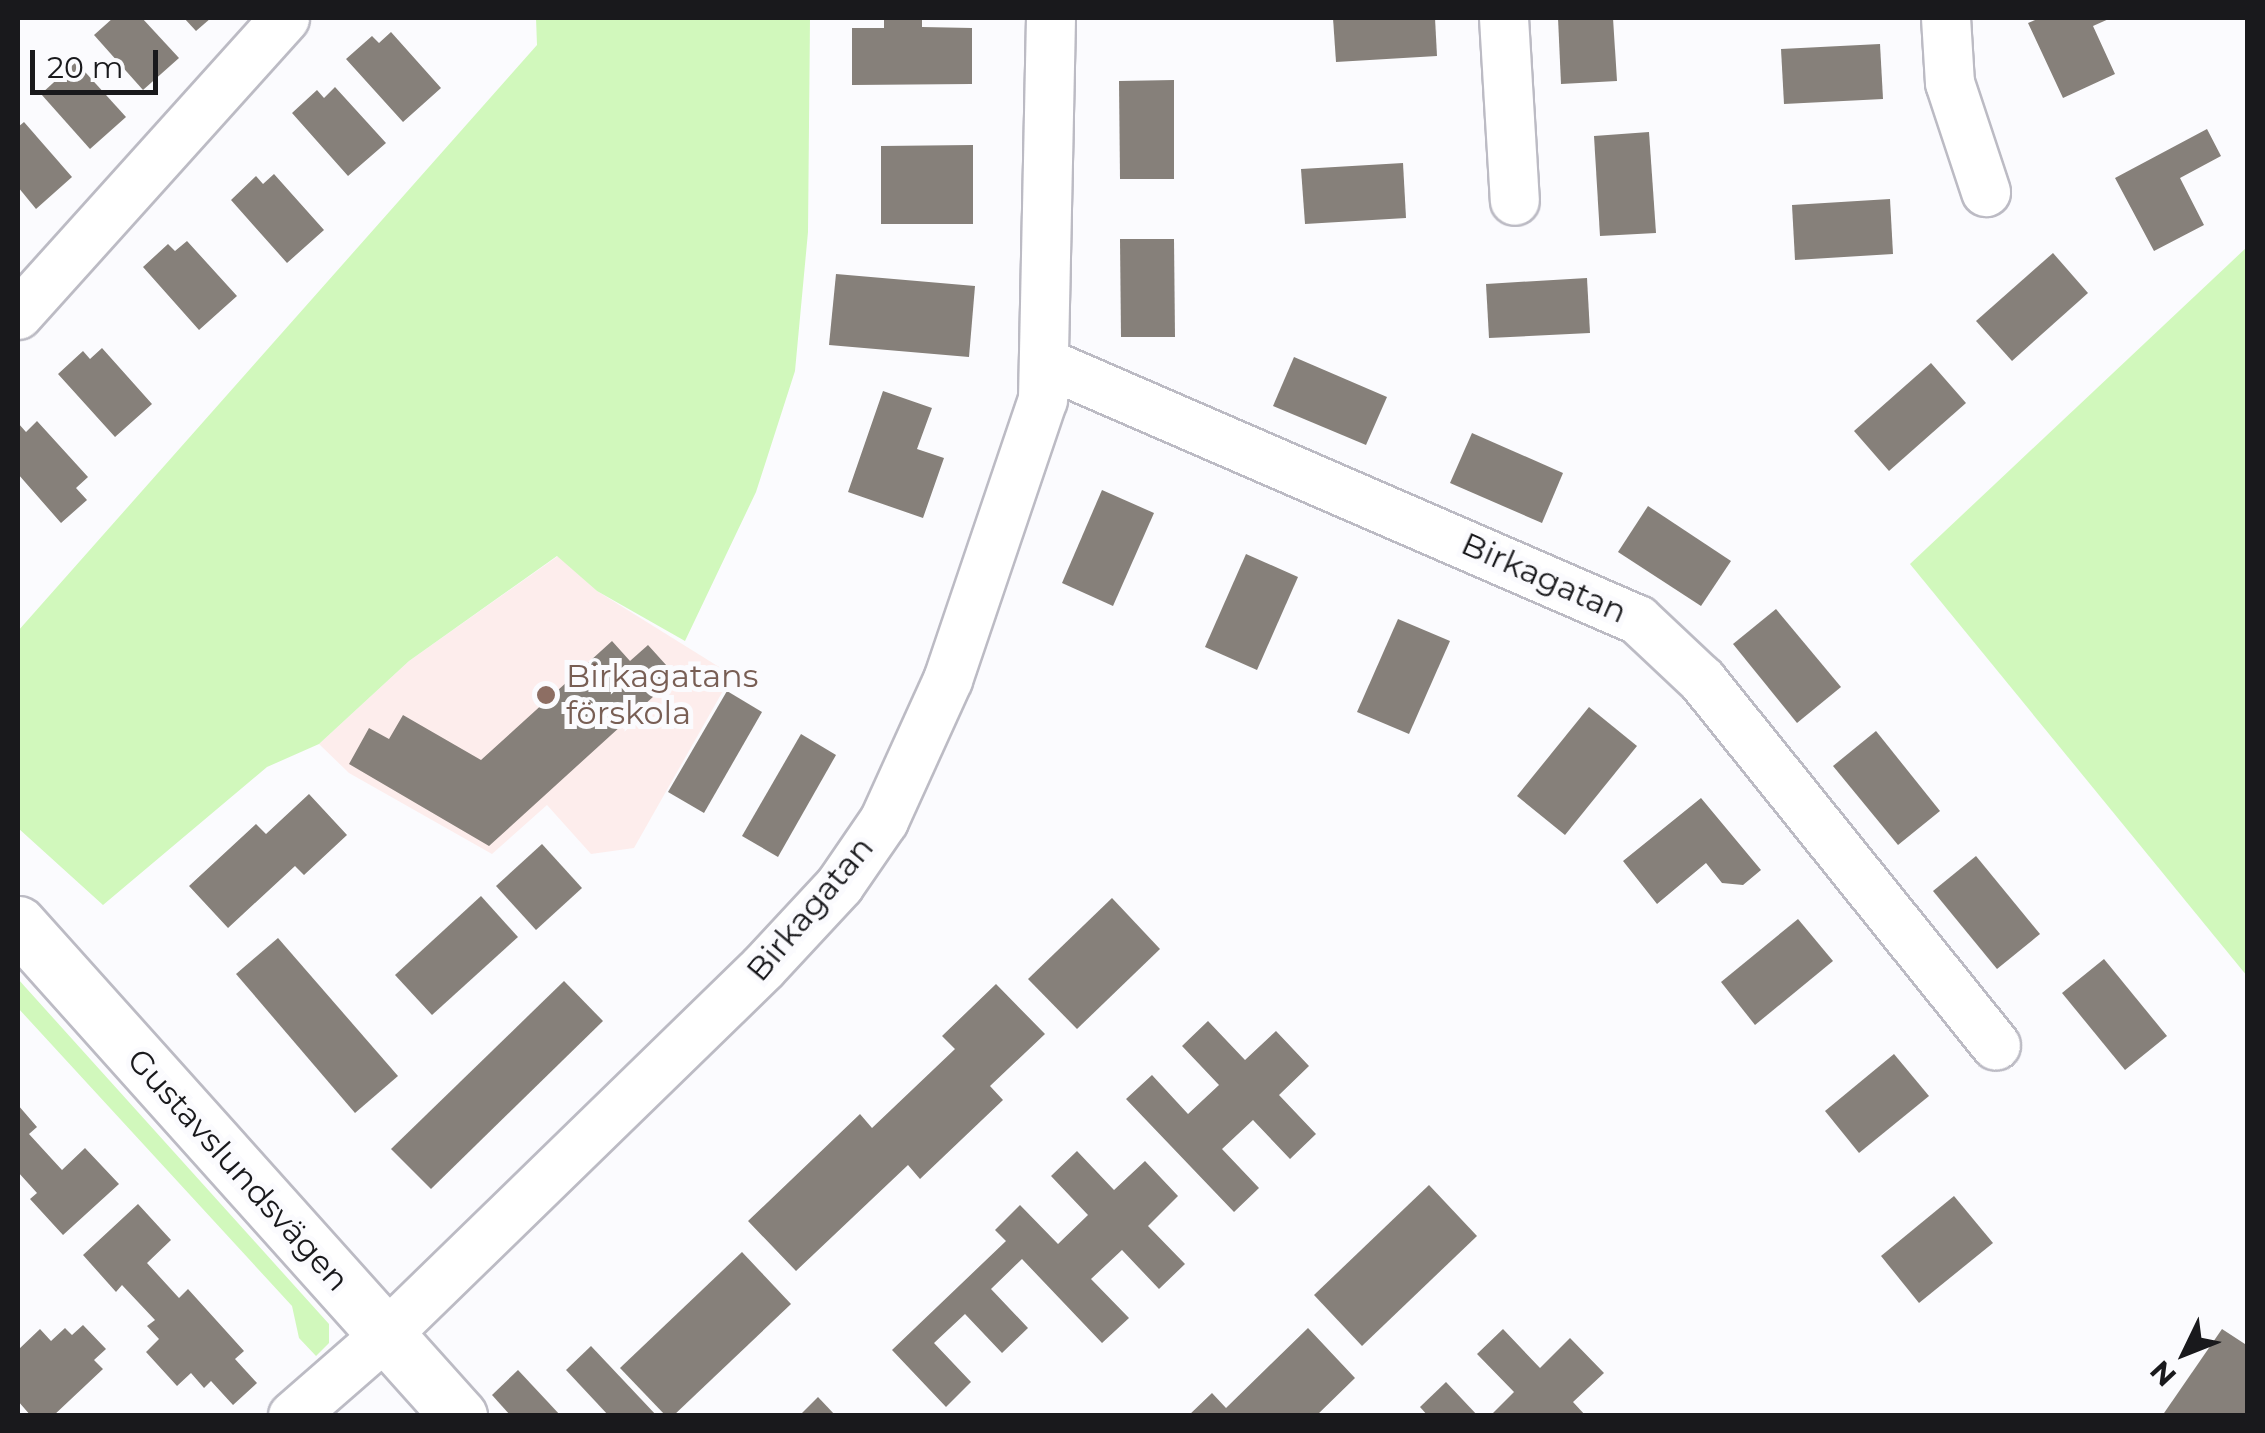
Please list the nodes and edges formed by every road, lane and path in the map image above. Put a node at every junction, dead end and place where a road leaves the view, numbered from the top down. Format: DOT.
graph roads {
  1 [pos="285,18"];
  2 [pos="1051,18"];
  3 [pos="1504,18"];
  4 [pos="1946,18"];
  5 [pos="1986,192"];
  6 [pos="1515,201"];
  7 [pos="18,314"];
  8 [pos="1048,364"];
  9 [pos="18,924"];
  10 [pos="1996,1046"];
  11 [pos="386,1334"];
  12 [pos="293,1416"];
  13 [pos="459,1416"];
  1 -- 7 [label="street"];
  2 -- 8 [label="street, Birkagatan"];
  3 -- 6 [label="street"];
  4 -- 5 [label="street"];
  8 -- 10 [label="street, Birkagatan"];
  8 -- 11 [label="street, Birkagatan"];
  9 -- 11 [label="street, Gustavslundsvägen"];
  11 -- 12 [label="street, Birkagatan"];
  11 -- 13 [label="street, Gustavslundsvägen"];
}
